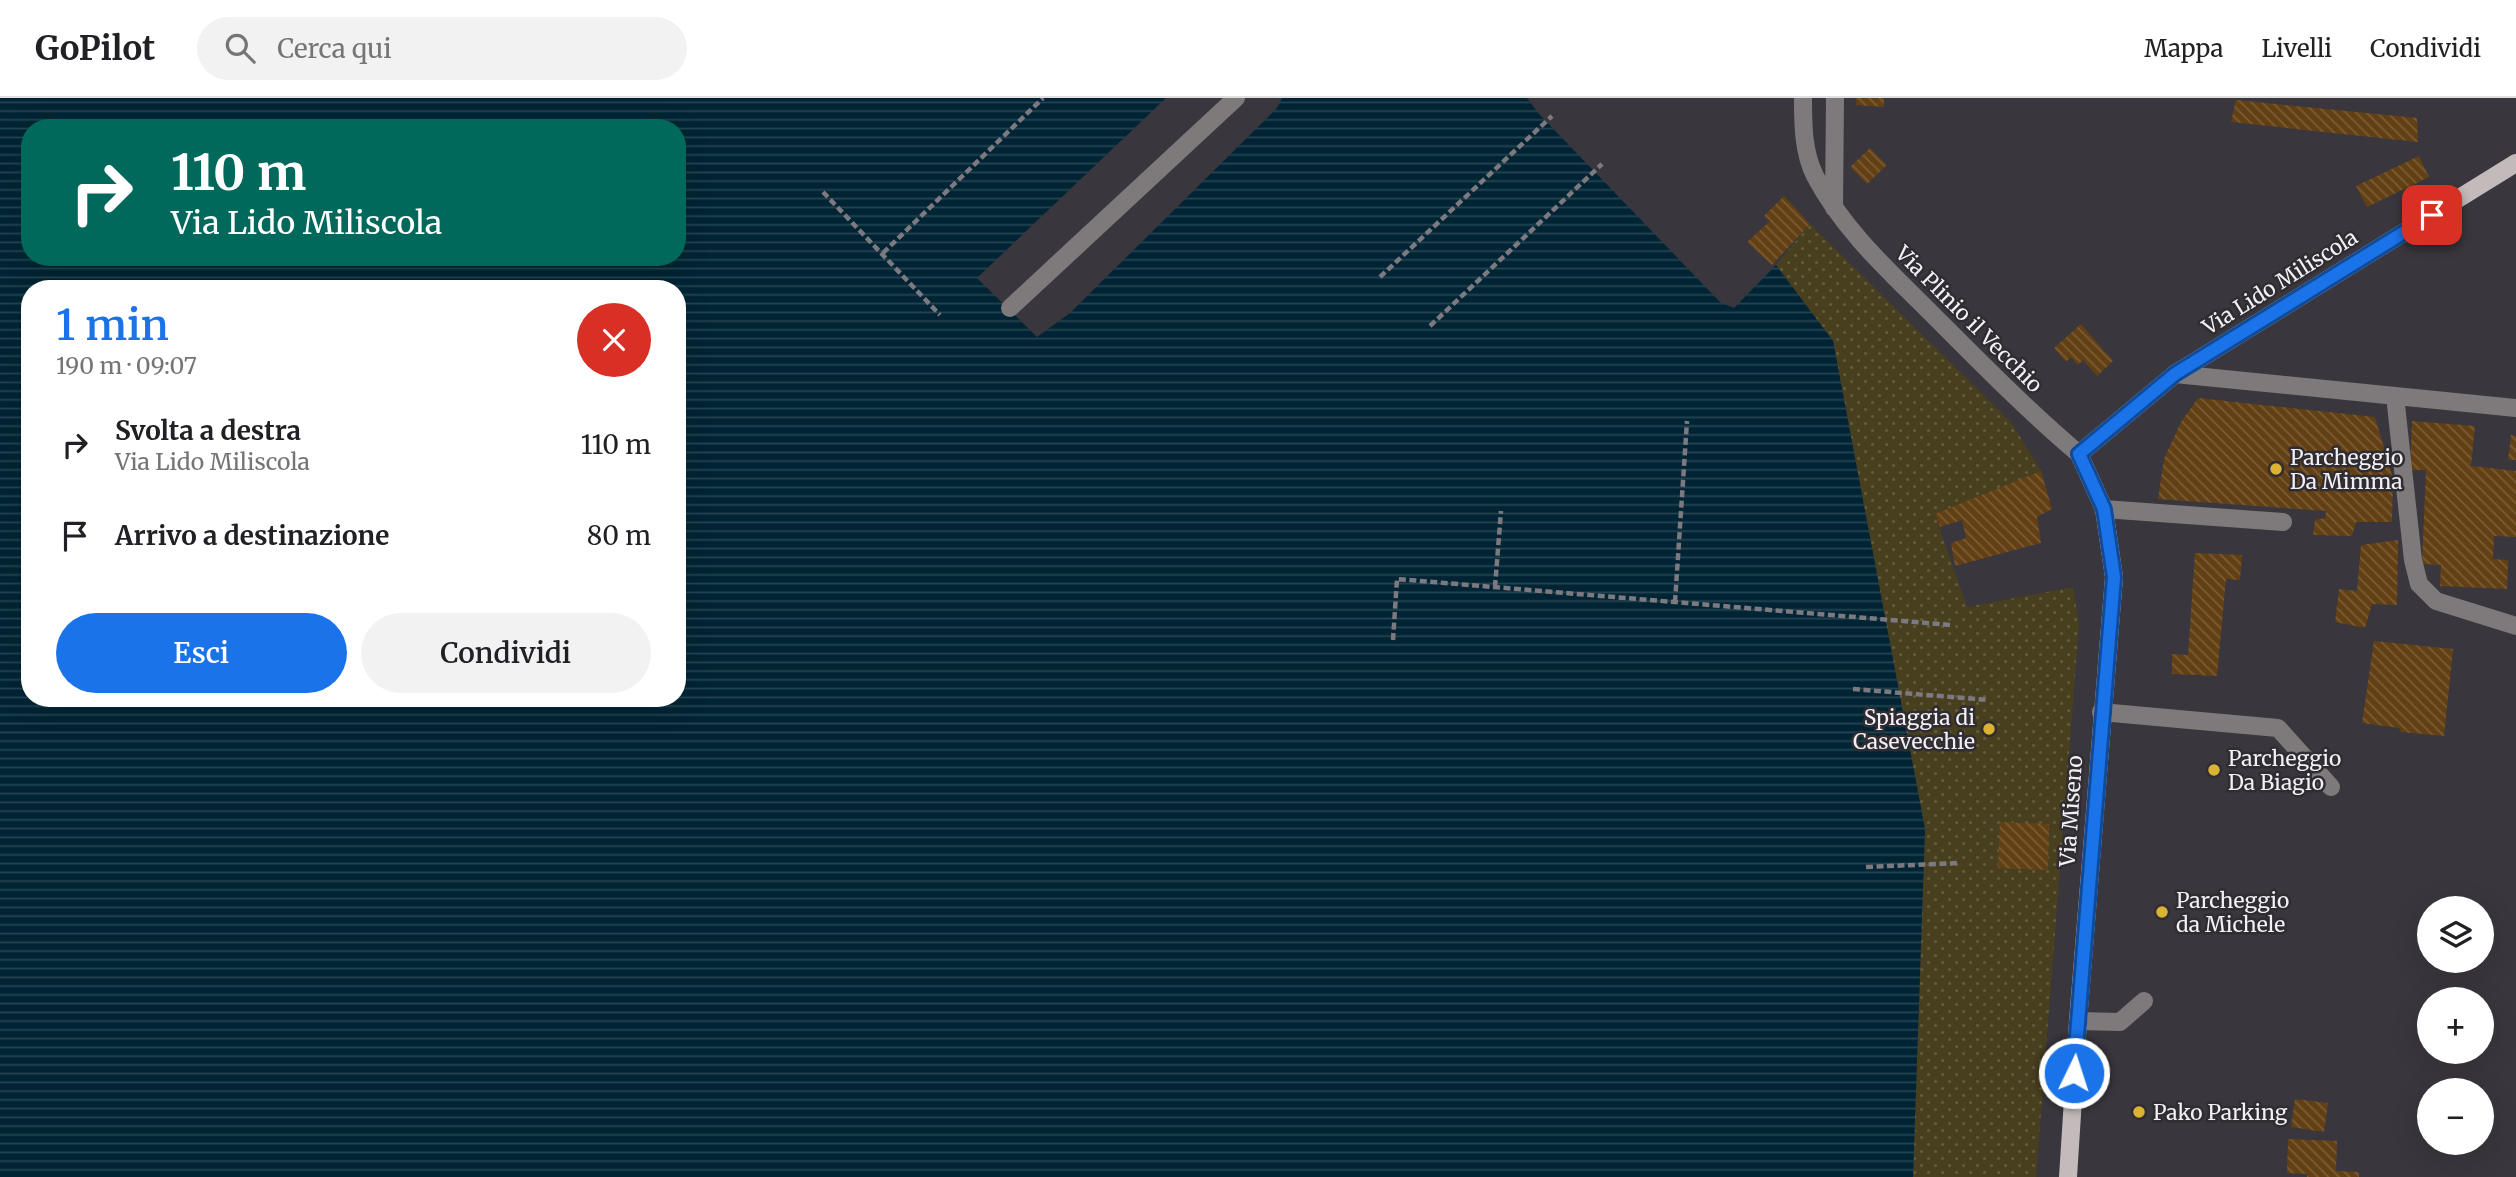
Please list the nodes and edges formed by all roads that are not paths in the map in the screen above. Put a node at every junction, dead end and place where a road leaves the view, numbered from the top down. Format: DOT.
graph roads {
  1 [pos="1236,98"];
  2 [pos="1803,98"];
  3 [pos="1835,98"];
  4 [pos="2516,163"];
  5 [pos="1834,208"];
  6 [pos="1010,308"];
  7 [pos="2175,374"];
  8 [pos="2395,396"];
  9 [pos="2516,408"];
  10 [pos="2079,454"];
  11 [pos="2104,509"];
  12 [pos="2283,522"];
  13 [pos="2516,626"];
  14 [pos="2101,712"];
  15 [pos="2332,787"];
  16 [pos="2144,1001"];
  17 [pos="2078,1021"];
  18 [pos="2068,1177"];
  1 -- 6 [label="street"];
  2 -- 5 [label="street, Via Plinio il Vecchio"];
  3 -- 5 [label="street"];
  4 -- 7 [label="main road, Via Lido Miliscola"];
  5 -- 10 [label="street, Via Plinio il Vecchio"];
  7 -- 8 [label="street"];
  7 -- 10 [label="main road, Via Lido Miliscola"];
  8 -- 9 [label="street"];
  8 -- 13 [label="street"];
  10 -- 11 [label="main road, Via Miseno"];
  11 -- 12 [label="street"];
  11 -- 14 [label="main road, Via Miseno"];
  14 -- 15 [label="street"];
  14 -- 17 [label="main road, Via Miseno"];
  16 -- 17 [label="street"];
  17 -- 18 [label="main road, Via Miseno"];
}
